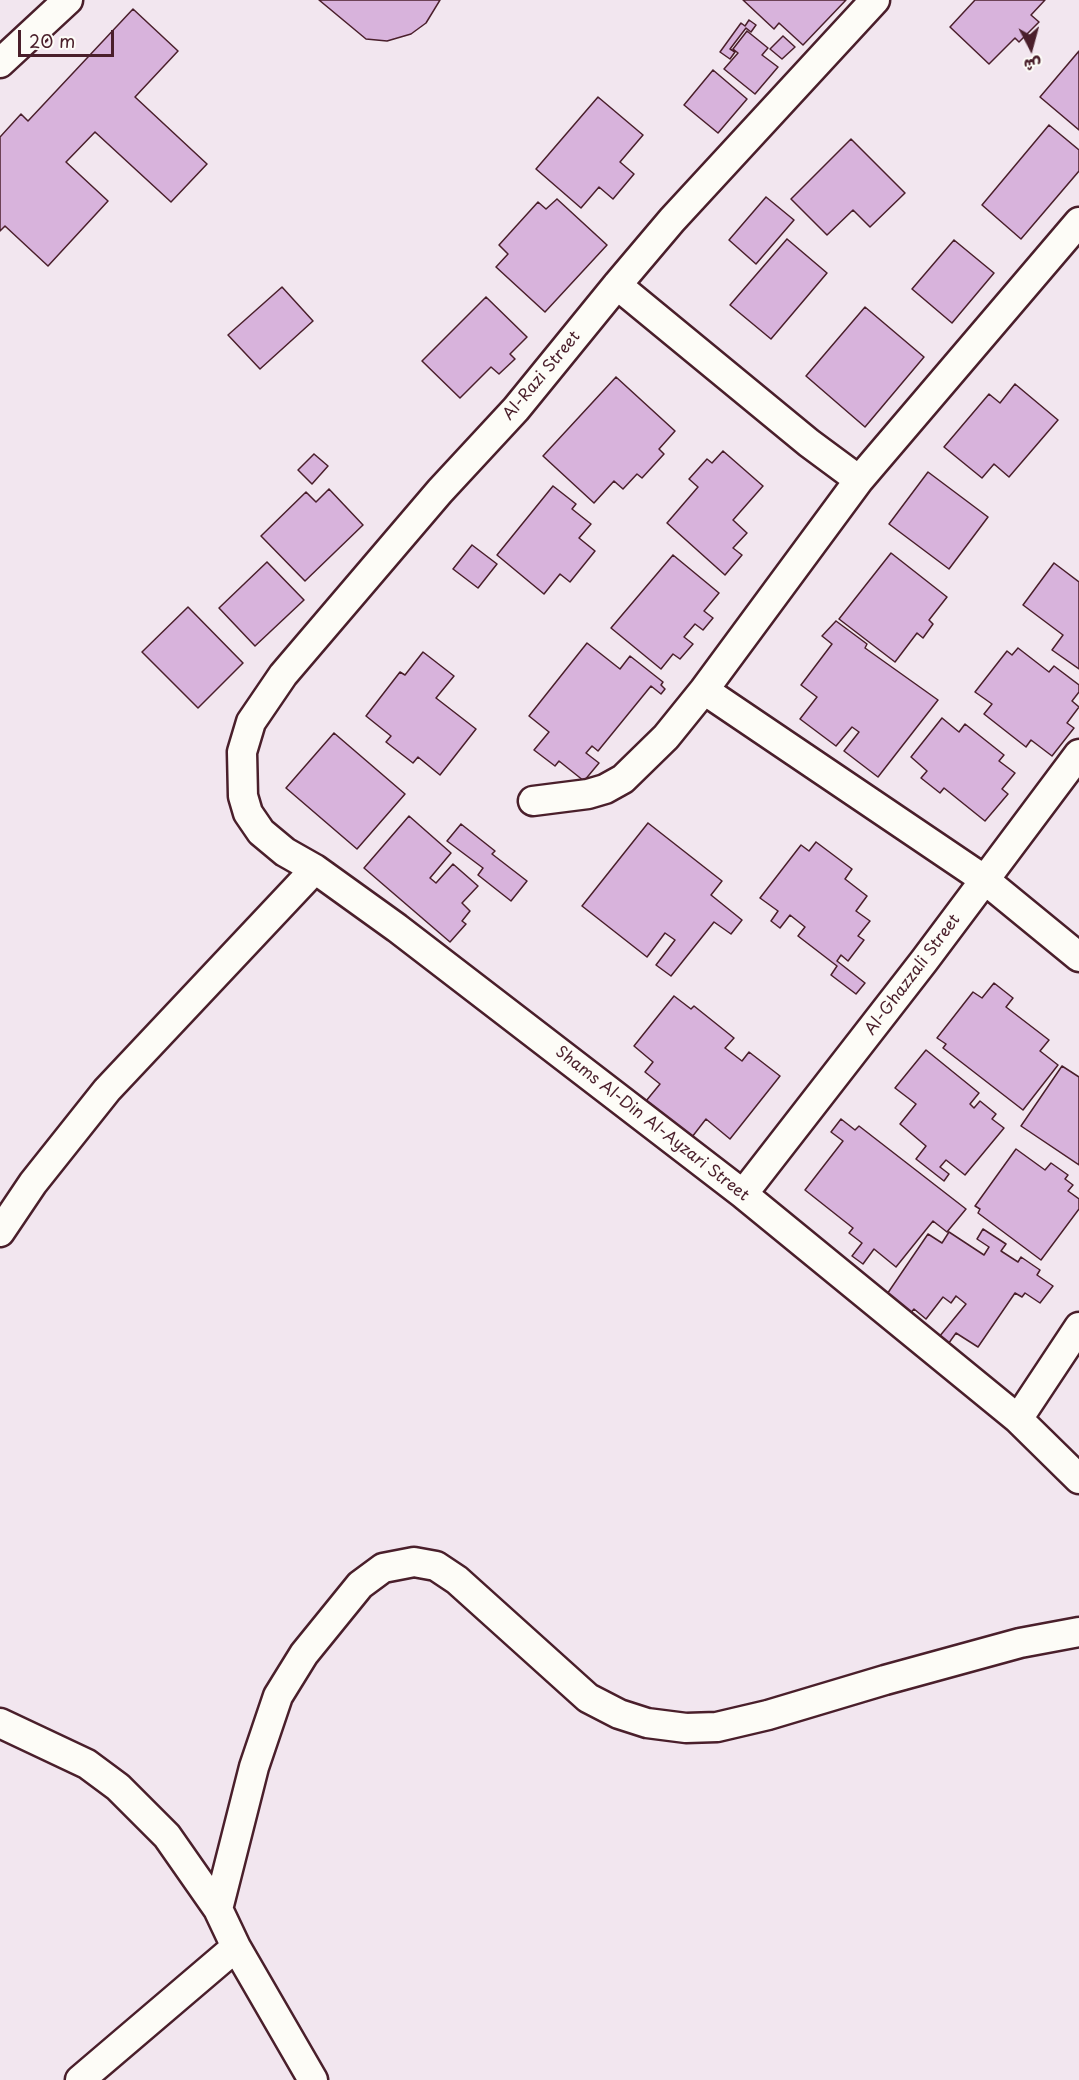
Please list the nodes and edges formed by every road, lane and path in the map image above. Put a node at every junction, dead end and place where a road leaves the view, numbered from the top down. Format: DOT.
graph roads {
  1 [pos="68,0"];
  2 [pos="875,0"];
  3 [pos="0,63"];
  4 [pos="1079,222"];
  5 [pos="616,285"];
  6 [pos="859,480"];
  7 [pos="704,690"];
  8 [pos="1079,754"];
  9 [pos="242,770"];
  10 [pos="533,801"];
  11 [pos="315,869"];
  12 [pos="985,880"];
  13 [pos="1079,957"];
  14 [pos="743,1194"];
  15 [pos="0,1232"];
  16 [pos="1079,1326"];
  17 [pos="1018,1419"];
  18 [pos="1079,1479"];
  19 [pos="1079,1632"];
  20 [pos="0,1723"];
  21 [pos="218,1909"];
  22 [pos="236,1947"];
  23 [pos="80,2080"];
  24 [pos="313,2080"];
  1 -- 3 [label="street"];
  2 -- 5 [label="street, Al-Razi Street"];
  4 -- 6 [label="street"];
  5 -- 6 [label="street"];
  5 -- 9 [label="street, Al-Razi Street"];
  6 -- 7 [label="street"];
  7 -- 10 [label="street"];
  7 -- 12 [label="street"];
  8 -- 12 [label="street, Al-Ghazzali Street"];
  9 -- 11 [label="street, Shams Al-Din Al-Ayzari Street"];
  11 -- 14 [label="street, Shams Al-Din Al-Ayzari Street"];
  11 -- 15 [label="street"];
  12 -- 13 [label="street"];
  12 -- 14 [label="street, Al-Ghazzali Street"];
  14 -- 17 [label="street, Shams Al-Din Al-Ayzari Street"];
  16 -- 17 [label="street"];
  17 -- 18 [label="street, Shams Al-Din Al-Ayzari Street"];
  19 -- 21 [label="street"];
  20 -- 21 [label="street"];
  21 -- 22 [label="street"];
  22 -- 23 [label="street"];
  22 -- 24 [label="street"];
}
